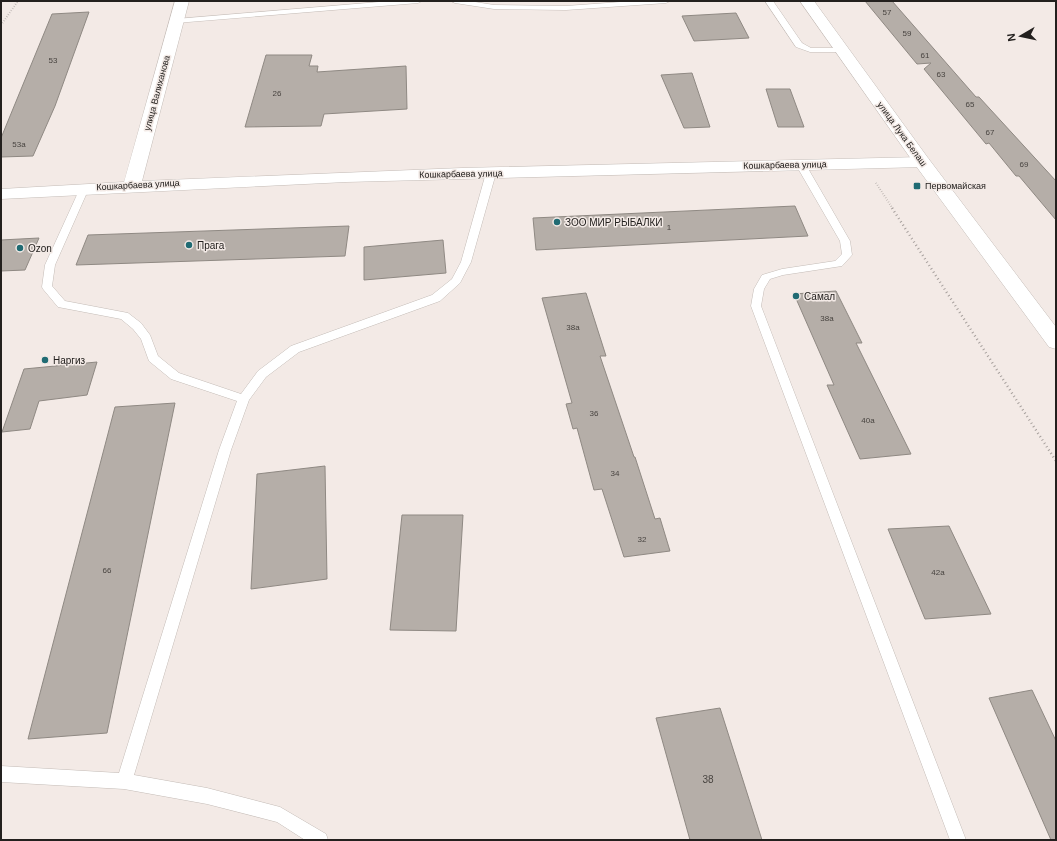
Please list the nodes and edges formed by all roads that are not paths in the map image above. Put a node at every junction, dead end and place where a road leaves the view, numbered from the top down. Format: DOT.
graph roads {
  1 [pos="182,1"];
  2 [pos="418,1"];
  3 [pos="455,1"];
  4 [pos="666,1"];
  5 [pos="768,1"];
  6 [pos="807,1"];
  7 [pos="176,21"];
  8 [pos="842,50"];
  9 [pos="922,162"];
  10 [pos="801,165"];
  11 [pos="491,173"];
  12 [pos="132,185"];
  13 [pos="84,188"];
  14 [pos="1,194"];
  15 [pos="1056,342"];
  16 [pos="244,399"];
  17 [pos="1,774"];
  18 [pos="124,781"];
  19 [pos="320,840"];
  20 [pos="958,840"];
  1 -- 7 [label="street, улица Валиханова"];
  2 -- 7 [label="lane"];
  3 -- 4 [label="lane"];
  5 -- 8 [label="lane"];
  6 -- 8 [label="street, улица Лука Белаш"];
  7 -- 12 [label="street, улица Валиханова"];
  8 -- 9 [label="street, улица Лука Белаш"];
  9 -- 10 [label="street, Кошкарбаева улица"];
  9 -- 15 [label="street, улица Лука Белаш"];
  10 -- 11 [label="street, Кошкарбаева улица"];
  10 -- 20 [label="lane"];
  11 -- 12 [label="street, Кошкарбаева улица"];
  11 -- 16 [label="lane"];
  12 -- 13 [label="street, Кошкарбаева улица"];
  13 -- 14 [label="street, Кошкарбаева улица"];
  13 -- 16 [label="lane"];
  16 -- 18 [label="lane"];
  17 -- 18 [label="lane"];
  18 -- 19 [label="lane"];
}
